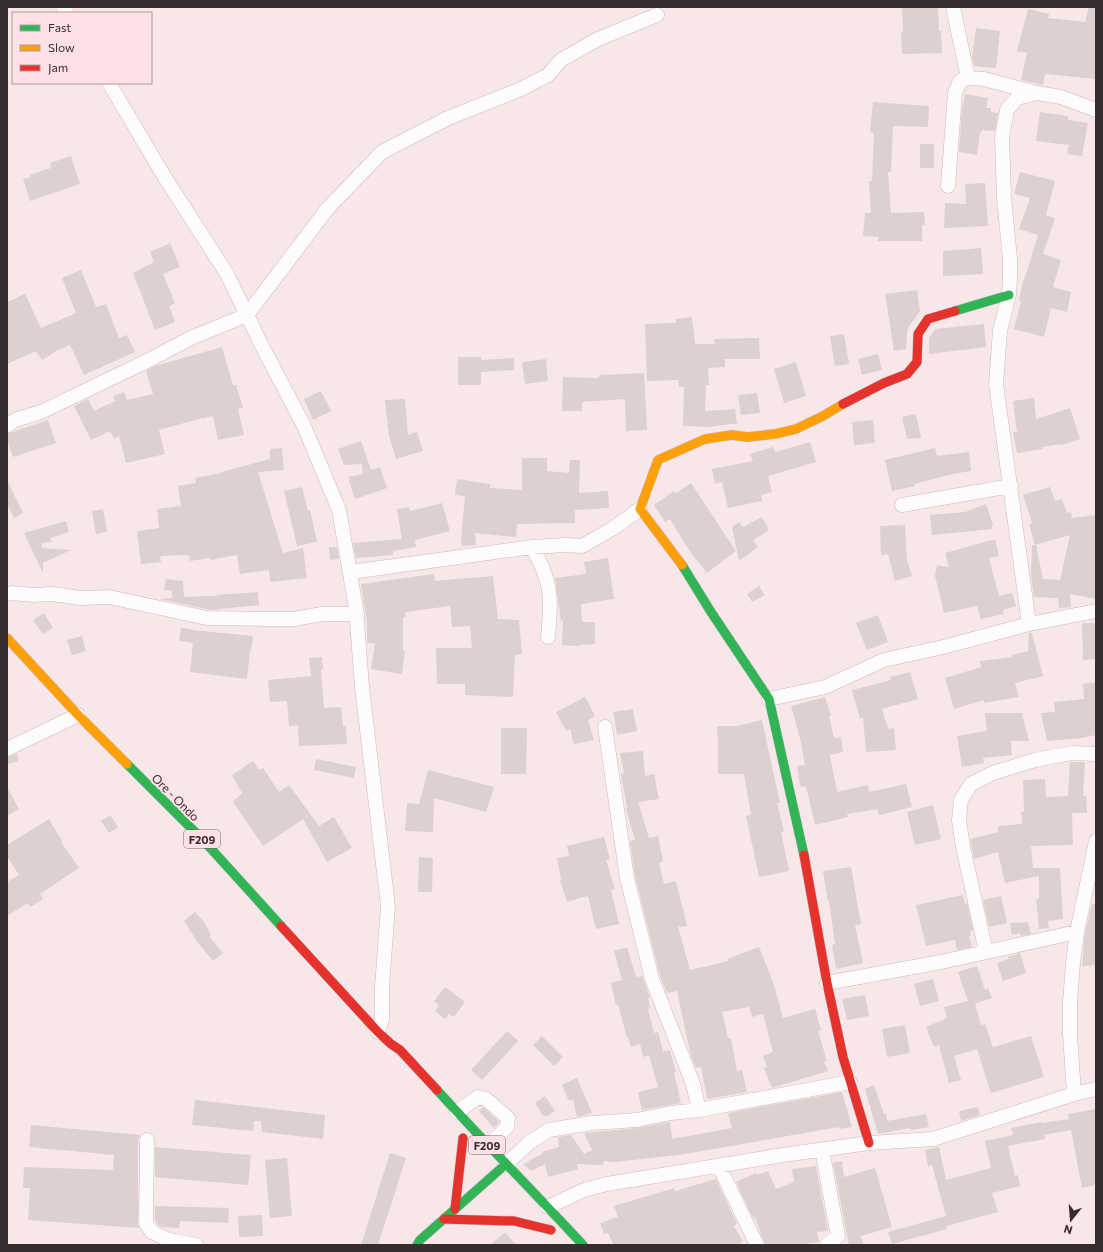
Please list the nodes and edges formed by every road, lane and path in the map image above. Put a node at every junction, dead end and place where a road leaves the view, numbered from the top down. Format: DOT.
graph roads {
  1 [pos="953,7"];
  2 [pos="657,15"];
  3 [pos="968,78"];
  4 [pos="109,84"];
  5 [pos="1037,93"];
  6 [pos="1096,110"];
  7 [pos="948,186"];
  8 [pos="1009,295"];
  9 [pos="247,315"];
  10 [pos="7,426"];
  11 [pos="1011,486"];
  12 [pos="902,505"];
  13 [pos="640,509"];
  14 [pos="532,547"];
  15 [pos="351,572"];
  16 [pos="7,594"];
  17 [pos="1096,611"];
  18 [pos="357,614"];
  19 [pos="1029,624"];
  20 [pos="548,637"];
  21 [pos="7,638"];
  22 [pos="769,699"];
  23 [pos="78,715"];
  24 [pos="605,727"];
  25 [pos="7,749"];
  26 [pos="1096,754"];
  27 [pos="1095,847"];
  28 [pos="1077,932"];
  29 [pos="986,952"];
  30 [pos="827,984"];
  31 [pos="378,1032"];
  32 [pos="391,1044"];
  33 [pos="397,1060"];
  34 [pos="850,1082"];
  35 [pos="1096,1089"];
  36 [pos="1074,1094"];
  37 [pos="699,1110"];
  38 [pos="456,1112"];
  39 [pos="464,1138"];
  40 [pos="148,1140"];
  41 [pos="869,1143"];
  42 [pos="488,1146"];
  43 [pos="822,1150"];
  44 [pos="719,1166"];
  45 [pos="498,1171"];
  46 [pos="548,1207"];
  47 [pos="455,1209"];
  48 [pos="540,1218"];
  49 [pos="444,1219"];
  50 [pos="196,1245"];
  51 [pos="417,1245"];
  52 [pos="584,1245"];
  53 [pos="757,1245"];
  54 [pos="827,1245"];
  1 -- 3 [label="street"];
  2 -- 9 [label="street"];
  3 -- 5 [label="street"];
  3 -- 7 [label="street"];
  4 -- 9 [label="street"];
  5 -- 6 [label="street"];
  5 -- 8 [label="street"];
  8 -- 11 [label="street"];
  8 -- 13 [label="main road"];
  9 -- 10 [label="street"];
  9 -- 15 [label="street"];
  11 -- 12 [label="street"];
  11 -- 19 [label="street"];
  13 -- 14 [label="street"];
  13 -- 22 [label="main road"];
  14 -- 15 [label="street"];
  14 -- 20 [label="street"];
  15 -- 18 [label="street"];
  16 -- 18 [label="street"];
  17 -- 19 [label="street"];
  18 -- 31 [label="street"];
  19 -- 22 [label="street"];
  21 -- 23 [label="main road, Ore - Ondo / F209"];
  22 -- 30 [label="main road"];
  23 -- 25 [label="street"];
  23 -- 31 [label="main road, Ore - Ondo / F209"];
  24 -- 37 [label="street"];
  26 -- 29 [label="street"];
  27 -- 28 [label="street"];
  28 -- 29 [label="street"];
  28 -- 36 [label="street"];
  29 -- 30 [label="street"];
  30 -- 34 [label="main road"];
  31 -- 32 [label="main road, Ore - Ondo / F209"];
  32 -- 33 [label="main road, F209"];
  32 -- 38 [label="main road, F209"];
  34 -- 37 [label="street"];
  34 -- 41 [label="main road"];
  35 -- 36 [label="street"];
  36 -- 41 [label="street"];
  37 -- 45 [label="street"];
  38 -- 42 [label="main road, F209"];
  38 -- 42 [label="street"];
  39 -- 47 [label="main road"];
  40 -- 50 [label="street"];
  41 -- 43 [label="street"];
  42 -- 45 [label="main road, F209"];
  43 -- 44 [label="street"];
  43 -- 54 [label="street"];
  44 -- 46 [label="street"];
  44 -- 53 [label="street"];
  45 -- 46 [label="main road, F209"];
  45 -- 47 [label="main road"];
  46 -- 52 [label="main road, F209"];
  47 -- 49 [label="main road"];
  48 -- 49 [label="main road"];
  49 -- 51 [label="main road"];
}
